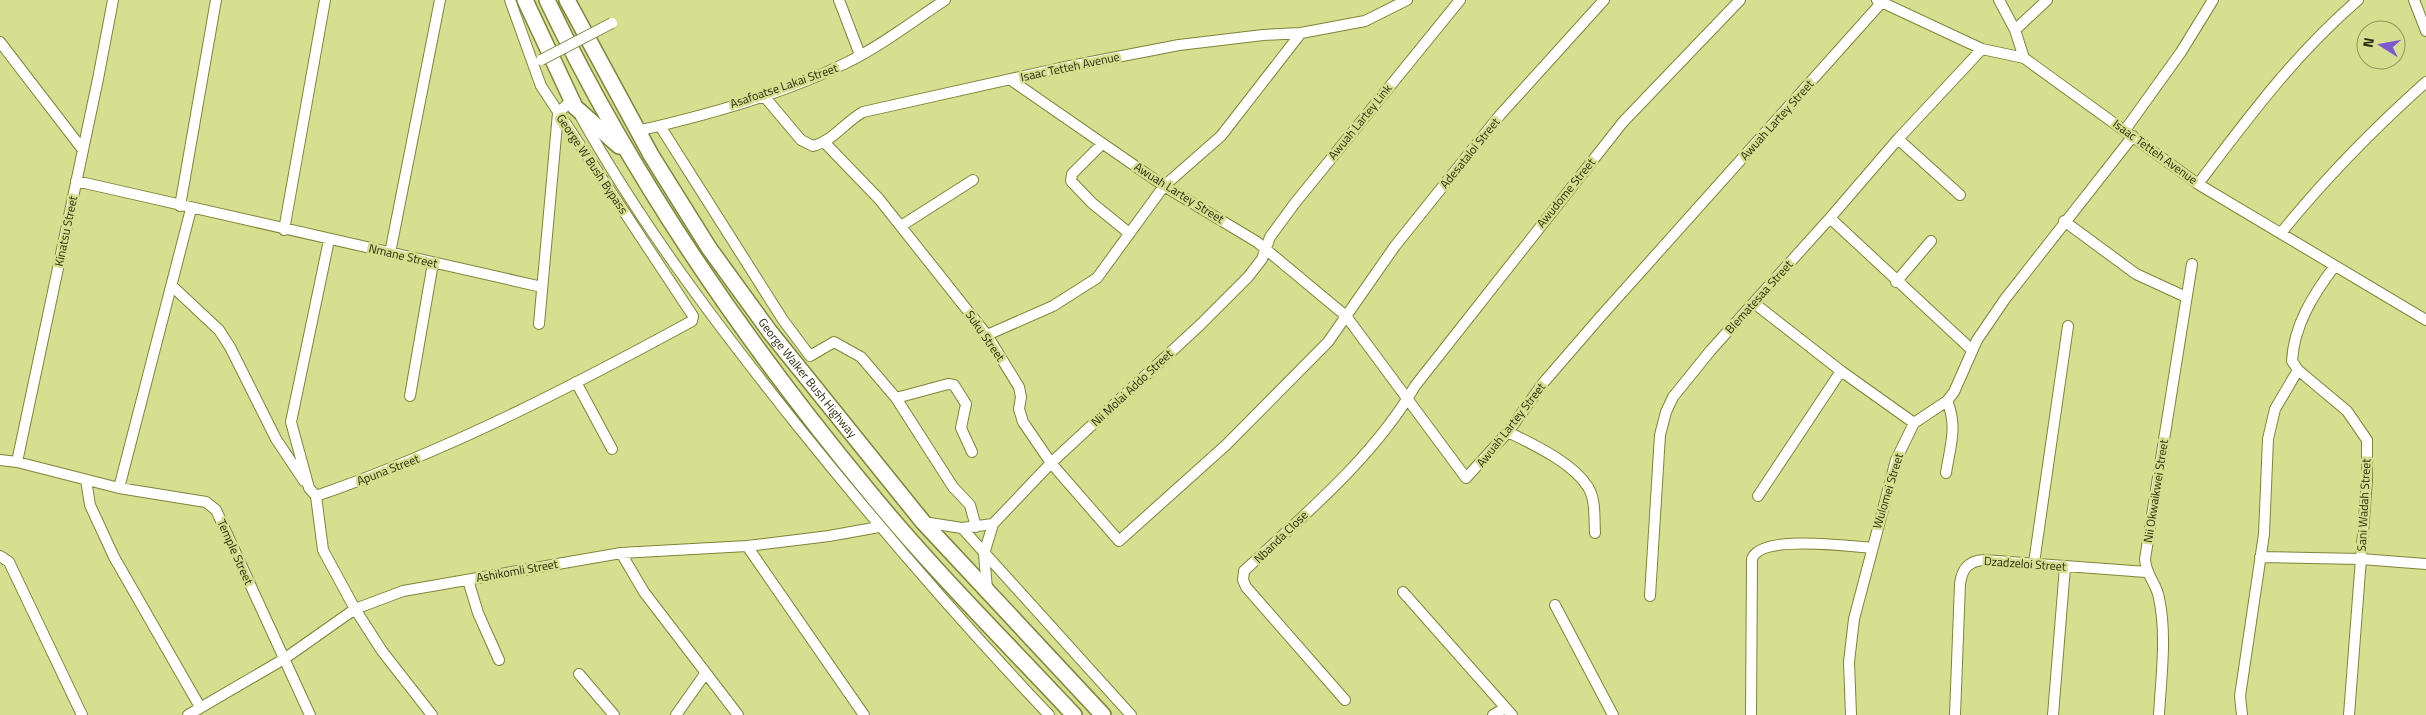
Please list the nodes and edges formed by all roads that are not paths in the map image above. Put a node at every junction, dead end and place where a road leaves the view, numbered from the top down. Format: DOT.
graph roads {
  1 [pos="113,0"];
  2 [pos="216,0"];
  3 [pos="325,0"];
  4 [pos="440,0"];
  5 [pos="510,0"];
  6 [pos="525,0"];
  7 [pos="547,0"];
  8 [pos="567,0"];
  9 [pos="839,0"];
  10 [pos="945,0"];
  11 [pos="1406,0"];
  12 [pos="1460,0"];
  13 [pos="1604,0"];
  14 [pos="1740,0"];
  15 [pos="1998,0"];
  16 [pos="2047,0"];
  17 [pos="2213,0"];
  18 [pos="2358,0"];
  19 [pos="2414,0"];
  20 [pos="1880,1"];
  21 [pos="612,23"];
  22 [pos="2015,30"];
  23 [pos="2426,31"];
  24 [pos="1301,33"];
  25 [pos="0,42"];
  26 [pos="1982,49"];
  27 [pos="860,55"];
  28 [pos="2024,58"];
  29 [pos="541,60"];
  30 [pos="1011,80"];
  31 [pos="2426,82"];
  32 [pos="763,95"];
  33 [pos="573,104"];
  34 [pos="558,112"];
  35 [pos="660,126"];
  36 [pos="637,131"];
  37 [pos="2129,133"];
  38 [pos="1898,139"];
  39 [pos="825,143"];
  40 [pos="1102,144"];
  41 [pos="83,150"];
  42 [pos="630,156"];
  43 [pos="973,180"];
  44 [pos="76,181"];
  45 [pos="2198,184"];
  46 [pos="1164,186"];
  47 [pos="1960,195"];
  48 [pos="180,206"];
  49 [pos="191,209"];
  50 [pos="1830,218"];
  51 [pos="2064,221"];
  52 [pos="901,226"];
  53 [pos="284,230"];
  54 [pos="1129,233"];
  55 [pos="2281,233"];
  56 [pos="329,240"];
  57 [pos="1931,241"];
  58 [pos="1267,249"];
  59 [pos="390,253"];
  60 [pos="433,263"];
  61 [pos="2192,264"];
  62 [pos="2334,267"];
  63 [pos="1896,282"];
  64 [pos="172,286"];
  65 [pos="542,287"];
  66 [pos="2186,297"];
  67 [pos="1754,303"];
  68 [pos="1346,316"];
  69 [pos="693,318"];
  70 [pos="2426,320"];
  71 [pos="539,324"];
  72 [pos="2068,326"];
  73 [pos="987,335"];
  74 [pos="1972,350"];
  75 [pos="2298,370"];
  76 [pos="1842,371"];
  77 [pos="576,382"];
  78 [pos="410,396"];
  79 [pos="896,398"];
  80 [pos="1407,400"];
  81 [pos="1947,402"];
  82 [pos="1914,423"];
  83 [pos="1508,432"];
  84 [pos="612,449"];
  85 [pos="972,452"];
  86 [pos="0,460"];
  87 [pos="17,462"];
  88 [pos="1051,463"];
  89 [pos="1946,473"];
  90 [pos="86,480"];
  91 [pos="119,488"];
  92 [pos="312,492"];
  93 [pos="1758,496"];
  94 [pos="923,522"];
  95 [pos="993,524"];
  96 [pos="879,527"];
  97 [pos="962,528"];
  98 [pos="976,528"];
  99 [pos="1595,533"];
  100 [pos="1120,541"];
  101 [pos="747,546"];
  102 [pos="1872,548"];
  103 [pos="620,553"];
  104 [pos="984,554"];
  105 [pos="2260,557"];
  106 [pos="4,559"];
  107 [pos="2361,559"];
  108 [pos="2034,563"];
  109 [pos="2426,564"];
  110 [pos="2065,567"];
  111 [pos="2146,572"];
  112 [pos="468,580"];
  113 [pos="986,590"];
  114 [pos="1403,592"];
  115 [pos="1650,596"];
  116 [pos="1555,604"];
  117 [pos="355,609"];
  118 [pos="284,659"];
  119 [pos="499,660"];
  120 [pos="579,674"];
  121 [pos="705,674"];
  122 [pos="1345,700"];
  123 [pos="200,707"];
  124 [pos="1508,711"];
  125 [pos="82,715"];
  126 [pos="188,715"];
  127 [pos="310,715"];
  128 [pos="432,715"];
  129 [pos="614,715"];
  130 [pos="676,715"];
  131 [pos="738,715"];
  132 [pos="864,715"];
  133 [pos="1049,715"];
  134 [pos="1074,715"];
  135 [pos="1103,715"];
  136 [pos="1132,715"];
  137 [pos="1493,715"];
  138 [pos="1613,715"];
  139 [pos="1751,715"];
  140 [pos="1851,715"];
  141 [pos="1955,715"];
  142 [pos="2053,715"];
  143 [pos="2159,715"];
  144 [pos="2242,715"];
  145 [pos="2349,715"];
  1 -- 41 [label="street, Kinatsu Street"];
  2 -- 48 [label="street"];
  3 -- 53 [label="street"];
  4 -- 59 [label="street"];
  5 -- 34 [label="street, George W Bush Bypass"];
  6 -- 33 [label="highway"];
  7 -- 42 [label="highway, George Walker Bush Highway"];
  8 -- 36 [label="highway, George Walker Bush Highway"];
  9 -- 27 [label="street"];
  10 -- 27 [label="street, Asafoatse Lakai Street"];
  11 -- 24 [label="street, Isaac Tetteh Avenue"];
  12 -- 58 [label="street, Awuah Lartey Link"];
  13 -- 68 [label="street, Adesataloi Street"];
  14 -- 80 [label="street, Awudome Street"];
  15 -- 22 [label="street"];
  16 -- 22 [label="street"];
  17 -- 37 [label="street"];
  18 -- 45 [label="street"];
  19 -- 23 [label="street"];
  20 -- 26 [label="street, Isaac Tetteh Avenue"];
  20 -- 83 [label="street, Awuah Lartey Street"];
  21 -- 29 [label="street, bridge"];
  22 -- 28 [label="street"];
  24 -- 30 [label="street, Isaac Tetteh Avenue"];
  24 -- 46 [label="street"];
  25 -- 41 [label="street"];
  26 -- 28 [label="street, Isaac Tetteh Avenue"];
  26 -- 38 [label="street, Blematesaa Street"];
  27 -- 32 [label="street, Asafoatse Lakai Street"];
  28 -- 37 [label="street, Isaac Tetteh Avenue"];
  30 -- 39 [label="street, Isaac Tetteh Avenue"];
  30 -- 40 [label="street, Awuah Lartey Street"];
  31 -- 55 [label="street"];
  32 -- 35 [label="street, Asafoatse Lakai Street"];
  32 -- 39 [label="street"];
  33 -- 34 [label="street"];
  33 -- 42 [label="highway"];
  33 -- 96 [label="street"];
  34 -- 65 [label="street"];
  34 -- 69 [label="street, George W Bush Bypass"];
  35 -- 36 [label="street, Asafoatse Lakai Street"];
  35 -- 79 [label="street"];
  36 -- 94 [label="highway, George Walker Bush Highway"];
  37 -- 45 [label="street, Isaac Tetteh Avenue"];
  37 -- 51 [label="street"];
  38 -- 47 [label="street"];
  38 -- 50 [label="street, Blematesaa Street"];
  39 -- 52 [label="street, Suku Street"];
  40 -- 46 [label="street, Awuah Lartey Street"];
  40 -- 54 [label="street"];
  41 -- 44 [label="street, Kinatsu Street"];
  42 -- 134 [label="highway, George Walker Bush Highway"];
  43 -- 52 [label="street"];
  44 -- 48 [label="street, Nmane Street"];
  44 -- 87 [label="street, Kinatsu Street"];
  45 -- 55 [label="street, Isaac Tetteh Avenue"];
  46 -- 54 [label="street"];
  46 -- 58 [label="street, Awuah Lartey Street"];
  48 -- 49 [label="street, Nmane Street"];
  49 -- 53 [label="street, Nmane Street"];
  49 -- 64 [label="street"];
  50 -- 63 [label="street"];
  50 -- 67 [label="street, Blematesaa Street"];
  51 -- 66 [label="street"];
  51 -- 74 [label="street"];
  52 -- 73 [label="street, Suku Street"];
  53 -- 56 [label="street, Nmane Street"];
  54 -- 73 [label="street"];
  55 -- 62 [label="street, Isaac Tetteh Avenue"];
  56 -- 59 [label="street, Nmane Street"];
  56 -- 92 [label="street"];
  57 -- 63 [label="street"];
  58 -- 68 [label="street, Awuah Lartey Street"];
  58 -- 88 [label="street, Nii Molai Addo Street"];
  59 -- 60 [label="street, Nmane Street"];
  60 -- 65 [label="street, Nmane Street"];
  60 -- 78 [label="street"];
  61 -- 66 [label="street, Nii Okwaikwei Street"];
  62 -- 70 [label="street, Isaac Tetteh Avenue"];
  62 -- 75 [label="street"];
  63 -- 74 [label="street"];
  64 -- 91 [label="street"];
  64 -- 92 [label="street"];
  65 -- 71 [label="street"];
  66 -- 111 [label="street, Nii Okwaikwei Street"];
  67 -- 76 [label="street"];
  67 -- 115 [label="street, Blematesaa Street"];
  68 -- 80 [label="street, Awuah Lartey Street"];
  68 -- 100 [label="street, Adesataloi Street"];
  69 -- 77 [label="street, Apuna Street"];
  72 -- 108 [label="street"];
  73 -- 88 [label="street, Suku Street"];
  74 -- 81 [label="street"];
  75 -- 105 [label="street"];
  75 -- 107 [label="street, Sani Wadah Street"];
  76 -- 82 [label="street"];
  76 -- 93 [label="street"];
  77 -- 84 [label="street"];
  77 -- 92 [label="street, Apuna Street"];
  79 -- 85 [label="street"];
  79 -- 98 [label="street"];
  80 -- 83 [label="street, Awuah Lartey Street"];
  80 -- 122 [label="street, Nbanda Close"];
  81 -- 82 [label="street"];
  81 -- 89 [label="street"];
  82 -- 102 [label="street, Wulomei Street"];
  83 -- 99 [label="street"];
  86 -- 87 [label="street, Temple Street"];
  87 -- 90 [label="street, Temple Street"];
  88 -- 95 [label="street, Nii Molai Addo Street"];
  88 -- 100 [label="street, Suku Street"];
  90 -- 91 [label="street, Temple Street"];
  90 -- 123 [label="street"];
  91 -- 118 [label="street, Temple Street"];
  92 -- 117 [label="street"];
  94 -- 97 [label="street"];
  94 -- 113 [label="highway, George Walker Bush Highway"];
  95 -- 98 [label="street"];
  95 -- 104 [label="street, Nii Molai Addo Street"];
  96 -- 101 [label="street, Ashikomli Street"];
  96 -- 133 [label="street"];
  97 -- 98 [label="street"];
  97 -- 104 [label="street"];
  101 -- 103 [label="street, Ashikomli Street"];
  101 -- 132 [label="street"];
  102 -- 139 [label="street"];
  102 -- 140 [label="street, Wulomei Street"];
  103 -- 112 [label="street, Ashikomli Street"];
  103 -- 121 [label="street"];
  104 -- 113 [label="street, Nii Molai Addo Street"];
  104 -- 136 [label="street"];
  105 -- 107 [label="street"];
  105 -- 144 [label="street"];
  106 -- 125 [label="street"];
  107 -- 109 [label="street"];
  107 -- 145 [label="street, Sani Wadah Street"];
  108 -- 110 [label="street, Dzadzeloi Street"];
  108 -- 141 [label="street, Dzadzeloi Street"];
  110 -- 111 [label="street, Dzadzeloi Street"];
  110 -- 142 [label="street"];
  111 -- 143 [label="street"];
  112 -- 117 [label="street, Ashikomli Street"];
  112 -- 119 [label="street"];
  113 -- 135 [label="highway, George Walker Bush Highway"];
  114 -- 124 [label="street"];
  116 -- 138 [label="street"];
  117 -- 118 [label="street, Ashikomli Street"];
  117 -- 128 [label="street"];
  118 -- 123 [label="street, Ashikomli Street"];
  118 -- 127 [label="street, Temple Street"];
  120 -- 129 [label="street"];
  121 -- 130 [label="street"];
  121 -- 131 [label="street"];
  123 -- 126 [label="street, Ashikomli Street"];
  124 -- 137 [label="street"];
}
